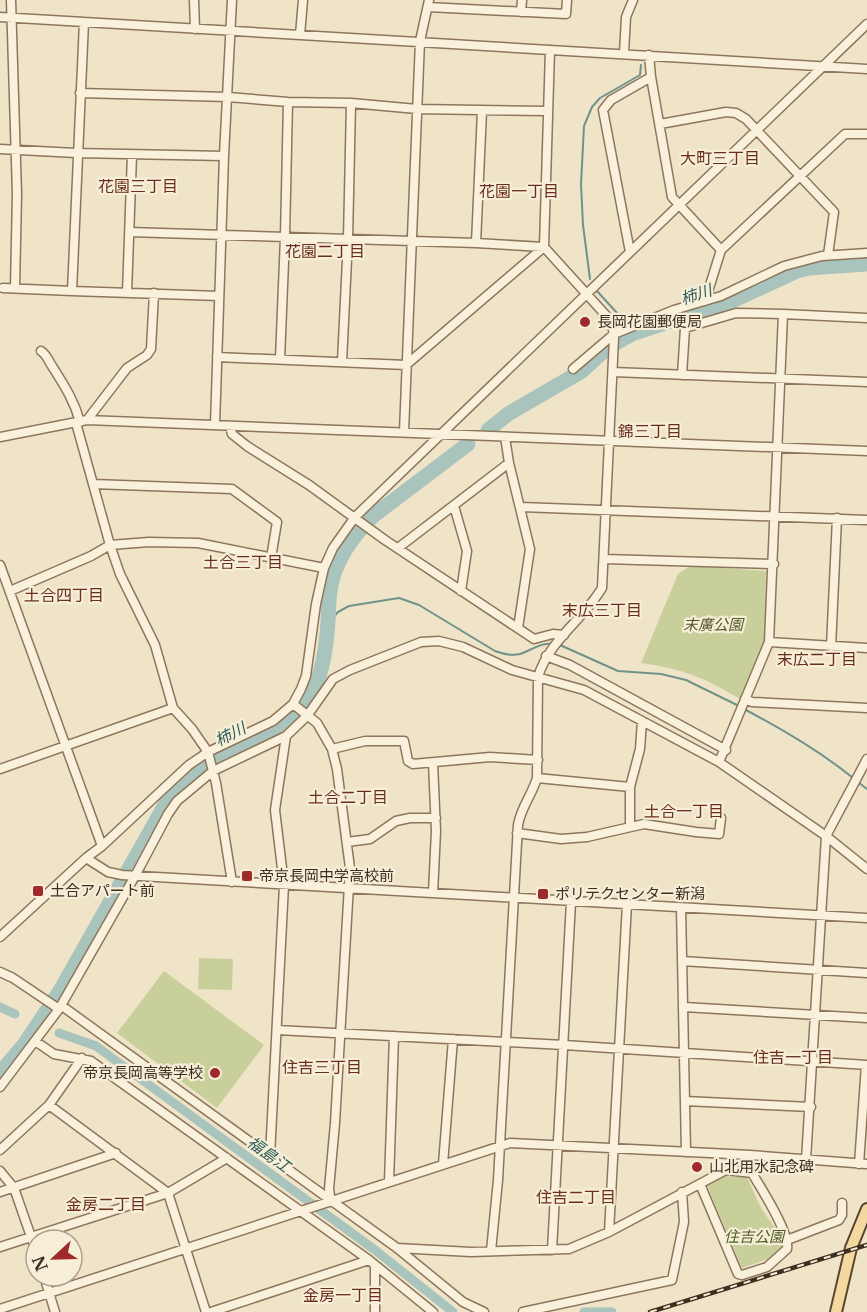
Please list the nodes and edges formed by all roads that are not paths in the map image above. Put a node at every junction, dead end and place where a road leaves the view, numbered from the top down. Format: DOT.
graph roads {
  1 [pos="11,0"];
  2 [pos="194,0"];
  3 [pos="232,0"];
  4 [pos="303,0"];
  5 [pos="522,0"];
  6 [pos="567,0"];
  7 [pos="633,0"];
  8 [pos="429,3"];
  9 [pos="477,4"];
  10 [pos="521,12"];
  11 [pos="0,17"];
  12 [pos="11,18"];
  13 [pos="84,22"];
  14 [pos="867,24"];
  15 [pos="195,29"];
  16 [pos="231,31"];
  17 [pos="300,34"];
  18 [pos="420,42"];
  19 [pos="550,50"];
  20 [pos="624,53"];
  21 [pos="649,55"];
  22 [pos="824,65"];
  23 [pos="867,69"];
  24 [pos="651,77"];
  25 [pos="80,93"];
  26 [pos="228,97"];
  27 [pos="288,102"];
  28 [pos="351,103"];
  29 [pos="417,109"];
  30 [pos="483,111"];
  31 [pos="547,111"];
  32 [pos="660,124"];
  33 [pos="756,131"];
  34 [pos="867,134"];
  35 [pos="0,149"];
  36 [pos="14,149"];
  37 [pos="76,153"];
  38 [pos="132,155"];
  39 [pos="224,156"];
  40 [pos="800,175"];
  41 [pos="679,205"];
  42 [pos="129,232"];
  43 [pos="222,235"];
  44 [pos="285,237"];
  45 [pos="348,239"];
  46 [pos="411,242"];
  47 [pos="476,243"];
  48 [pos="544,247"];
  49 [pos="722,250"];
  50 [pos="630,252"];
  51 [pos="867,253"];
  52 [pos="828,255"];
  53 [pos="3,288"];
  54 [pos="15,288"];
  55 [pos="72,291"];
  56 [pos="127,293"];
  57 [pos="153,293"];
  58 [pos="587,293"];
  59 [pos="219,296"];
  60 [pos="705,301"];
  61 [pos="783,314"];
  62 [pos="867,318"];
  63 [pos="614,336"];
  64 [pos="41,351"];
  65 [pos="217,357"];
  66 [pos="280,359"];
  67 [pos="342,362"];
  68 [pos="406,365"];
  69 [pos="573,369"];
  70 [pos="612,372"];
  71 [pos="682,375"];
  72 [pos="779,379"];
  73 [pos="867,382"];
  74 [pos="81,422"];
  75 [pos="215,425"];
  76 [pos="230,426"];
  77 [pos="404,432"];
  78 [pos="438,435"];
  79 [pos="0,437"];
  80 [pos="506,437"];
  81 [pos="610,441"];
  82 [pos="779,448"];
  83 [pos="867,451"];
  84 [pos="509,463"];
  85 [pos="93,484"];
  86 [pos="454,506"];
  87 [pos="521,507"];
  88 [pos="606,509"];
  89 [pos="775,516"];
  90 [pos="837,518"];
  91 [pos="867,520"];
  92 [pos="361,522"];
  93 [pos="110,545"];
  94 [pos="398,548"];
  95 [pos="271,558"];
  96 [pos="604,559"];
  97 [pos="774,564"];
  98 [pos="0,565"];
  99 [pos="324,568"];
  100 [pos="2,580"];
  101 [pos="10,591"];
  102 [pos="461,591"];
  103 [pos="518,628"];
  104 [pos="561,638"];
  105 [pos="769,642"];
  106 [pos="831,647"];
  107 [pos="867,648"];
  108 [pos="548,654"];
  109 [pos="538,677"];
  110 [pos="745,700"];
  111 [pos="294,705"];
  112 [pos="173,708"];
  113 [pos="867,708"];
  114 [pos="306,715"];
  115 [pos="642,721"];
  116 [pos="286,736"];
  117 [pos="65,747"];
  118 [pos="332,749"];
  119 [pos="726,750"];
  120 [pos="208,752"];
  121 [pos="867,759"];
  122 [pos="538,760"];
  123 [pos="719,762"];
  124 [pos="433,763"];
  125 [pos="0,770"];
  126 [pos="213,771"];
  127 [pos="863,772"];
  128 [pos="537,778"];
  129 [pos="630,787"];
  130 [pos="436,818"];
  131 [pos="722,818"];
  132 [pos="630,827"];
  133 [pos="517,833"];
  134 [pos="826,836"];
  135 [pos="347,842"];
  136 [pos="102,846"];
  137 [pos="86,858"];
  138 [pos="867,868"];
  139 [pos="132,876"];
  140 [pos="232,882"];
  141 [pos="284,885"];
  142 [pos="349,888"];
  143 [pos="433,893"];
  144 [pos="513,898"];
  145 [pos="571,902"];
  146 [pos="627,904"];
  147 [pos="681,908"];
  148 [pos="822,915"];
  149 [pos="867,918"];
  150 [pos="0,937"];
  151 [pos="682,961"];
  152 [pos="818,970"];
  153 [pos="0,972"];
  154 [pos="867,973"];
  155 [pos="59,1007"];
  156 [pos="684,1007"];
  157 [pos="815,1015"];
  158 [pos="867,1018"];
  159 [pos="277,1030"];
  160 [pos="341,1033"];
  161 [pos="394,1036"];
  162 [pos="453,1039"];
  163 [pos="35,1041"];
  164 [pos="505,1042"];
  165 [pos="564,1045"];
  166 [pos="617,1049"];
  167 [pos="683,1054"];
  168 [pos="82,1058"];
  169 [pos="812,1061"];
  170 [pos="866,1065"];
  171 [pos="0,1088"];
  172 [pos="685,1101"];
  173 [pos="49,1105"];
  174 [pos="811,1107"];
  175 [pos="866,1108"];
  176 [pos="557,1144"];
  177 [pos="499,1145"];
  178 [pos="612,1148"];
  179 [pos="0,1150"];
  180 [pos="686,1152"];
  181 [pos="116,1154"];
  182 [pos="724,1154"];
  183 [pos="750,1155"];
  184 [pos="270,1156"];
  185 [pos="227,1158"];
  186 [pos="806,1160"];
  187 [pos="443,1164"];
  188 [pos="863,1164"];
  189 [pos="724,1171"];
  190 [pos="748,1171"];
  191 [pos="0,1172"];
  192 [pos="388,1182"];
  193 [pos="700,1184"];
  194 [pos="14,1188"];
  195 [pos="0,1192"];
  196 [pos="168,1192"];
  197 [pos="682,1192"];
  198 [pos="328,1202"];
  199 [pos="842,1203"];
  200 [pos="867,1209"];
  201 [pos="303,1210"];
  202 [pos="28,1228"];
  203 [pos="62,1228"];
  204 [pos="609,1232"];
  205 [pos="24,1240"];
  206 [pos="787,1240"];
  207 [pos="0,1247"];
  208 [pos="397,1248"];
  209 [pos="186,1249"];
  210 [pos="552,1250"];
  211 [pos="491,1251"];
  212 [pos="372,1262"];
  213 [pos="48,1288"];
  214 [pos="50,1293"];
  215 [pos="0,1309"];
  216 [pos="55,1312"];
  217 [pos="208,1312"];
  218 [pos="375,1312"];
  219 [pos="433,1312"];
  220 [pos="484,1312"];
  221 [pos="523,1312"];
  222 [pos="836,1312"];
  1 -- 12 [label="street"];
  2 -- 15 [label="street"];
  3 -- 16 [label="street"];
  4 -- 17 [label="street"];
  5 -- 10 [label="street"];
  6 -- 10 [label="street"];
  7 -- 20 [label="street"];
  8 -- 9 [label="street"];
  8 -- 18 [label="street"];
  9 -- 10 [label="street"];
  11 -- 12 [label="street"];
  12 -- 13 [label="street"];
  12 -- 36 [label="street"];
  13 -- 15 [label="street"];
  13 -- 25 [label="street"];
  14 -- 22 [label="street"];
  15 -- 16 [label="street"];
  16 -- 17 [label="street"];
  16 -- 26 [label="street"];
  17 -- 18 [label="street"];
  18 -- 19 [label="street"];
  18 -- 29 [label="street"];
  19 -- 20 [label="street"];
  19 -- 31 [label="street"];
  20 -- 21 [label="street"];
  21 -- 22 [label="street"];
  21 -- 24 [label="street"];
  22 -- 23 [label="street"];
  22 -- 33 [label="street"];
  24 -- 32 [label="street"];
  24 -- 50 [label="street"];
  25 -- 26 [label="street"];
  25 -- 37 [label="street"];
  26 -- 27 [label="street"];
  26 -- 39 [label="street"];
  27 -- 28 [label="street"];
  27 -- 44 [label="street"];
  28 -- 29 [label="street"];
  28 -- 45 [label="street"];
  29 -- 30 [label="street"];
  29 -- 46 [label="street"];
  30 -- 31 [label="street"];
  30 -- 47 [label="street"];
  31 -- 48 [label="street"];
  32 -- 33 [label="street"];
  32 -- 41 [label="street"];
  33 -- 40 [label="street"];
  33 -- 41 [label="street"];
  34 -- 40 [label="street"];
  35 -- 36 [label="street"];
  36 -- 37 [label="street"];
  36 -- 54 [label="street"];
  37 -- 38 [label="street"];
  37 -- 55 [label="street"];
  38 -- 39 [label="street"];
  38 -- 42 [label="street"];
  39 -- 43 [label="street"];
  40 -- 49 [label="street"];
  40 -- 52 [label="street"];
  41 -- 49 [label="street"];
  41 -- 50 [label="street"];
  42 -- 43 [label="street"];
  42 -- 56 [label="street"];
  43 -- 44 [label="street"];
  43 -- 59 [label="street"];
  44 -- 45 [label="street"];
  44 -- 66 [label="street"];
  45 -- 46 [label="street"];
  45 -- 67 [label="street"];
  46 -- 47 [label="street"];
  46 -- 68 [label="street"];
  47 -- 48 [label="street"];
  48 -- 58 [label="street"];
  48 -- 68 [label="street"];
  49 -- 60 [label="street"];
  50 -- 58 [label="street"];
  51 -- 52 [label="street"];
  52 -- 60 [label="street"];
  53 -- 54 [label="street"];
  54 -- 55 [label="street"];
  55 -- 56 [label="street"];
  56 -- 57 [label="street"];
  57 -- 59 [label="street"];
  57 -- 74 [label="street"];
  58 -- 63 [label="street"];
  58 -- 78 [label="street"];
  59 -- 65 [label="street"];
  60 -- 63 [label="street"];
  61 -- 62 [label="street"];
  61 -- 71 [label="street"];
  61 -- 72 [label="street"];
  63 -- 69 [label="street"];
  63 -- 70 [label="street"];
  64 -- 74 [label="street"];
  65 -- 66 [label="street"];
  65 -- 75 [label="street"];
  66 -- 67 [label="street"];
  67 -- 68 [label="street"];
  68 -- 77 [label="street"];
  70 -- 71 [label="street"];
  70 -- 81 [label="street"];
  71 -- 72 [label="street"];
  72 -- 73 [label="street"];
  72 -- 82 [label="street"];
  74 -- 75 [label="street"];
  74 -- 79 [label="street"];
  74 -- 85 [label="street"];
  75 -- 76 [label="street"];
  76 -- 77 [label="street"];
  76 -- 92 [label="street"];
  77 -- 78 [label="street"];
  78 -- 80 [label="street"];
  78 -- 92 [label="street"];
  80 -- 81 [label="street"];
  80 -- 84 [label="street"];
  81 -- 82 [label="street"];
  81 -- 88 [label="street"];
  82 -- 83 [label="street"];
  82 -- 89 [label="street"];
  84 -- 86 [label="street"];
  84 -- 87 [label="street"];
  85 -- 93 [label="street"];
  85 -- 95 [label="street"];
  86 -- 94 [label="street"];
  86 -- 102 [label="street"];
  87 -- 88 [label="street"];
  87 -- 103 [label="street"];
  88 -- 89 [label="street"];
  88 -- 96 [label="street"];
  89 -- 90 [label="street"];
  89 -- 97 [label="street"];
  90 -- 91 [label="street"];
  90 -- 106 [label="street"];
  92 -- 94 [label="street"];
  92 -- 99 [label="street"];
  93 -- 95 [label="street"];
  93 -- 101 [label="street"];
  93 -- 112 [label="street"];
  94 -- 102 [label="street"];
  95 -- 99 [label="street"];
  96 -- 97 [label="street"];
  96 -- 104 [label="street"];
  97 -- 105 [label="street"];
  98 -- 100 [label="street"];
  99 -- 111 [label="street"];
  100 -- 101 [label="street"];
  101 -- 117 [label="street"];
  102 -- 103 [label="street"];
  103 -- 104 [label="street"];
  104 -- 108 [label="street"];
  105 -- 106 [label="street"];
  105 -- 110 [label="street"];
  106 -- 107 [label="street"];
  108 -- 109 [label="street"];
  108 -- 119 [label="street"];
  109 -- 114 [label="street"];
  109 -- 115 [label="street"];
  109 -- 122 [label="street"];
  110 -- 113 [label="street"];
  110 -- 119 [label="street"];
  111 -- 114 [label="street"];
  111 -- 120 [label="street"];
  112 -- 117 [label="street"];
  112 -- 120 [label="street"];
  114 -- 116 [label="street"];
  114 -- 118 [label="street"];
  115 -- 123 [label="street"];
  115 -- 129 [label="street"];
  116 -- 126 [label="street"];
  116 -- 141 [label="street"];
  117 -- 125 [label="street"];
  117 -- 136 [label="street"];
  118 -- 124 [label="street"];
  118 -- 135 [label="street"];
  119 -- 123 [label="street"];
  120 -- 126 [label="street"];
  120 -- 136 [label="street"];
  121 -- 127 [label="street"];
  122 -- 124 [label="street"];
  122 -- 128 [label="street"];
  123 -- 134 [label="street"];
  124 -- 130 [label="street"];
  126 -- 139 [label="street"];
  126 -- 140 [label="street"];
  127 -- 134 [label="street"];
  128 -- 129 [label="street"];
  128 -- 133 [label="street"];
  129 -- 132 [label="street"];
  130 -- 135 [label="street"];
  130 -- 143 [label="street"];
  131 -- 132 [label="street"];
  132 -- 133 [label="street"];
  133 -- 144 [label="street"];
  134 -- 138 [label="street"];
  134 -- 148 [label="street"];
  135 -- 142 [label="street"];
  136 -- 137 [label="street"];
  137 -- 139 [label="street"];
  137 -- 150 [label="street"];
  139 -- 140 [label="street"];
  139 -- 155 [label="street"];
  140 -- 141 [label="street"];
  141 -- 142 [label="street"];
  141 -- 159 [label="street"];
  142 -- 143 [label="street"];
  142 -- 160 [label="street"];
  143 -- 144 [label="street"];
  144 -- 145 [label="street"];
  144 -- 164 [label="street"];
  145 -- 146 [label="street"];
  145 -- 165 [label="street"];
  146 -- 147 [label="street"];
  146 -- 166 [label="street"];
  147 -- 148 [label="street"];
  147 -- 151 [label="street"];
  148 -- 149 [label="street"];
  148 -- 152 [label="street"];
  151 -- 152 [label="street"];
  151 -- 156 [label="street"];
  152 -- 154 [label="street"];
  152 -- 157 [label="street"];
  153 -- 155 [label="street"];
  155 -- 163 [label="street"];
  155 -- 184 [label="street"];
  156 -- 157 [label="street"];
  156 -- 167 [label="street"];
  157 -- 158 [label="street"];
  157 -- 169 [label="street"];
  159 -- 160 [label="street"];
  159 -- 184 [label="street"];
  160 -- 161 [label="street"];
  160 -- 198 [label="street"];
  161 -- 162 [label="street"];
  161 -- 192 [label="street"];
  162 -- 164 [label="street"];
  162 -- 187 [label="street"];
  163 -- 168 [label="street"];
  163 -- 171 [label="street"];
  164 -- 165 [label="street"];
  164 -- 177 [label="street"];
  165 -- 166 [label="street"];
  165 -- 176 [label="street"];
  166 -- 167 [label="street"];
  166 -- 178 [label="street"];
  167 -- 169 [label="street"];
  167 -- 172 [label="street"];
  168 -- 173 [label="street"];
  168 -- 185 [label="street"];
  169 -- 170 [label="street"];
  169 -- 174 [label="street"];
  170 -- 175 [label="street"];
  172 -- 174 [label="street"];
  172 -- 180 [label="street"];
  173 -- 179 [label="street"];
  173 -- 181 [label="street"];
  174 -- 186 [label="street"];
  175 -- 188 [label="street"];
  176 -- 177 [label="street"];
  176 -- 178 [label="street"];
  176 -- 210 [label="street"];
  177 -- 187 [label="street"];
  177 -- 211 [label="street"];
  178 -- 180 [label="street"];
  178 -- 204 [label="street"];
  180 -- 182 [label="street"];
  181 -- 194 [label="street"];
  181 -- 196 [label="street"];
  182 -- 183 [label="street"];
  182 -- 189 [label="street"];
  183 -- 186 [label="street"];
  183 -- 190 [label="street"];
  184 -- 198 [label="street"];
  185 -- 196 [label="street"];
  185 -- 201 [label="street"];
  186 -- 188 [label="street"];
  187 -- 192 [label="street"];
  189 -- 190 [label="street"];
  189 -- 193 [label="street"];
  190 -- 206 [label="street"];
  191 -- 194 [label="street"];
  192 -- 198 [label="street"];
  193 -- 197 [label="street"];
  193 -- 206 [label="street"];
  194 -- 195 [label="street"];
  194 -- 202 [label="street"];
  196 -- 203 [label="street"];
  196 -- 209 [label="street"];
  197 -- 204 [label="street"];
  197 -- 221 [label="street"];
  198 -- 201 [label="street"];
  198 -- 208 [label="street"];
  199 -- 206 [label="street"];
  200 -- 222 [label="main road"];
  201 -- 209 [label="street"];
  201 -- 212 [label="street"];
  204 -- 210 [label="street"];
  205 -- 207 [label="street"];
  208 -- 211 [label="street"];
  208 -- 220 [label="street"];
  209 -- 214 [label="street"];
  209 -- 217 [label="street"];
  210 -- 211 [label="street"];
  212 -- 217 [label="street"];
  212 -- 218 [label="street"];
  212 -- 219 [label="street"];
  213 -- 214 [label="street"];
  214 -- 215 [label="street"];
  214 -- 216 [label="street"];
}
